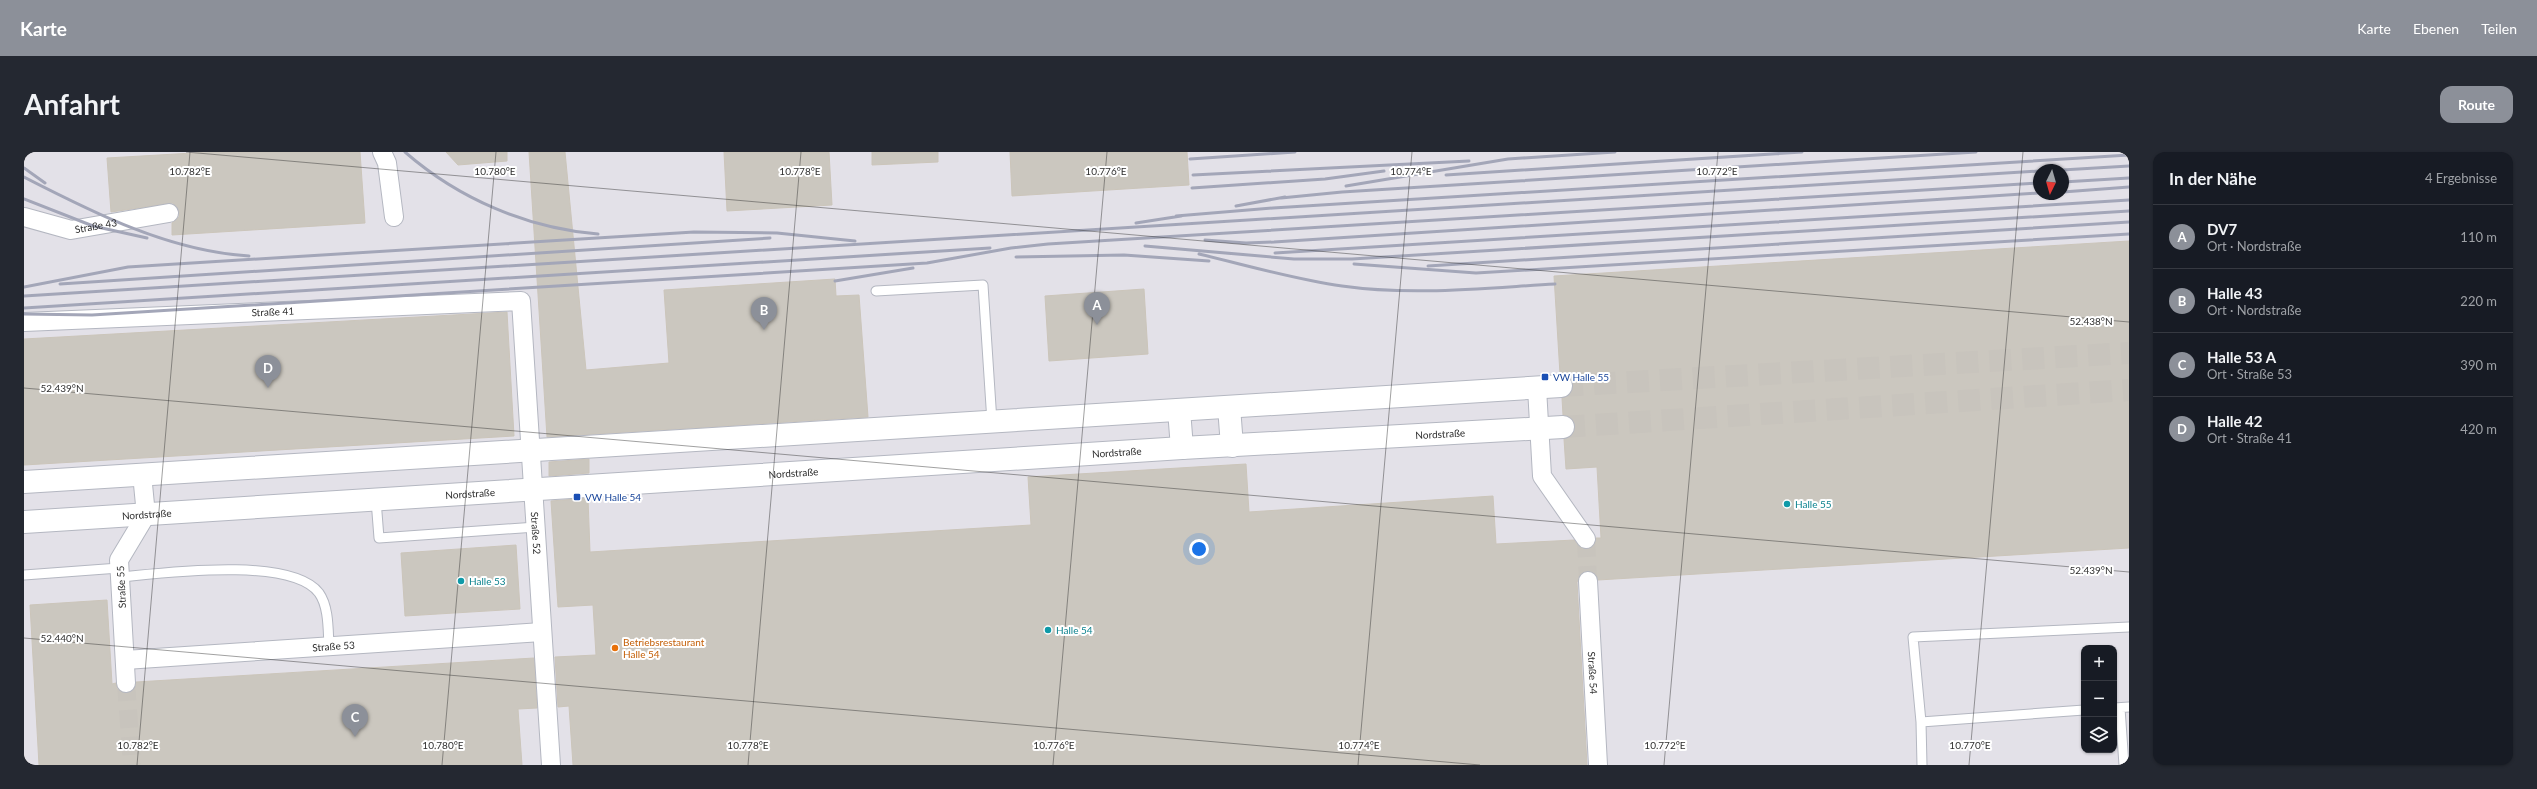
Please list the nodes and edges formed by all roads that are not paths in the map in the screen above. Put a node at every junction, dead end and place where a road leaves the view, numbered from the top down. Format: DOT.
graph roads {
  1 [pos="382,152"];
  2 [pos="169,213"];
  3 [pos="24,216"];
  4 [pos="394,217"];
  5 [pos="876,291"];
  6 [pos="521,301"];
  7 [pos="24,322"];
  8 [pos="1561,386"];
  9 [pos="1537,388"];
  10 [pos="1229,407"];
  11 [pos="1179,410"];
  12 [pos="992,422"];
  13 [pos="1563,427"];
  14 [pos="1540,428"];
  15 [pos="1232,446"];
  16 [pos="1182,448"];
  17 [pos="531,450"];
  18 [pos="142,474"];
  19 [pos="24,482"];
  20 [pos="534,490"];
  21 [pos="376,500"];
  22 [pos="146,515"];
  23 [pos="24,522"];
  24 [pos="536,528"];
  25 [pos="1586,539"];
  26 [pos="120,573"];
  27 [pos="24,575"];
  28 [pos="1588,581"];
  29 [pos="2129,627"];
  30 [pos="542,632"];
  31 [pos="330,646"];
  32 [pos="125,660"];
  33 [pos="126,683"];
  34 [pos="2121,708"];
  35 [pos="2081,710"];
  36 [pos="1921,722"];
  37 [pos="551,765"];
  38 [pos="1598,765"];
  39 [pos="1922,765"];
  40 [pos="2124,765"];
  1 -- 4 [label="street"];
  2 -- 3 [label="street, Straße 43"];
  5 -- 12 [label="lane"];
  6 -- 7 [label="street, Straße 41"];
  6 -- 17 [label="street, Straße 52"];
  8 -- 9 [label="street"];
  9 -- 10 [label="street"];
  9 -- 14 [label="street"];
  10 -- 11 [label="street"];
  10 -- 15 [label="street"];
  11 -- 12 [label="street"];
  11 -- 16 [label="street"];
  12 -- 17 [label="street"];
  13 -- 14 [label="street, Nordstraße"];
  14 -- 15 [label="street, Nordstraße"];
  14 -- 25 [label="street"];
  15 -- 16 [label="street, Nordstraße"];
  16 -- 20 [label="street, Nordstraße"];
  17 -- 18 [label="street"];
  17 -- 20 [label="street, Straße 52"];
  18 -- 19 [label="street"];
  18 -- 22 [label="street"];
  20 -- 21 [label="street, Nordstraße"];
  20 -- 24 [label="street, Straße 52"];
  21 -- 22 [label="street, Nordstraße"];
  21 -- 24 [label="lane"];
  22 -- 23 [label="street, Nordstraße"];
  22 -- 26 [label="street, Straße 55"];
  24 -- 30 [label="street, Straße 52"];
  26 -- 27 [label="lane"];
  26 -- 31 [label="lane"];
  26 -- 32 [label="street, Straße 55"];
  28 -- 38 [label="street, Straße 54"];
  29 -- 36 [label="lane"];
  30 -- 31 [label="street, Straße 53"];
  30 -- 37 [label="street, Straße 52"];
  31 -- 32 [label="street, Straße 53"];
  32 -- 33 [label="street, Straße 55"];
  34 -- 40 [label="lane"];
  35 -- 36 [label="lane"];
  36 -- 39 [label="lane"];
}
